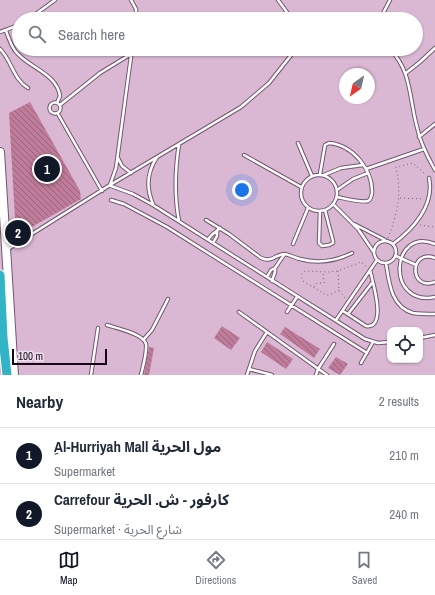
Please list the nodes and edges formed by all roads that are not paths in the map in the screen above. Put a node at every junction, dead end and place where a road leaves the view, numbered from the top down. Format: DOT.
graph roads {
  1 [pos="55,0"];
  2 [pos="132,0"];
  3 [pos="278,0"];
  4 [pos="390,0"];
  5 [pos="39,12"];
  6 [pos="136,12"];
  7 [pos="287,12"];
  8 [pos="384,12"];
  9 [pos="12,28"];
  10 [pos="6,31"];
  11 [pos="0,32"];
  12 [pos="12,46"];
  13 [pos="435,48"];
  14 [pos="0,50"];
  15 [pos="20,56"];
  16 [pos="128,56"];
  17 [pos="132,56"];
  18 [pos="290,56"];
  19 [pos="396,56"];
  20 [pos="406,73"];
  21 [pos="28,88"];
  22 [pos="58,104"];
  23 [pos="58,114"];
  24 [pos="435,124"];
  25 [pos="419,137"];
  26 [pos="179,143"];
  27 [pos="298,143"];
  28 [pos="424,149"];
  29 [pos="0,152"];
  30 [pos="244,155"];
  31 [pos="117,156"];
  32 [pos="157,157"];
  33 [pos="364,165"];
  34 [pos="366,169"];
  35 [pos="435,170"];
  36 [pos="131,173"];
  37 [pos="320,174"];
  38 [pos="368,174"];
  39 [pos="324,175"];
  40 [pos="312,176"];
  41 [pos="429,178"];
  42 [pos="110,185"];
  43 [pos="301,187"];
  44 [pos="434,189"];
  45 [pos="337,190"];
  46 [pos="102,191"];
  47 [pos="337,197"];
  48 [pos="432,199"];
  49 [pos="111,200"];
  50 [pos="333,204"];
  51 [pos="153,205"];
  52 [pos="308,208"];
  53 [pos="325,210"];
  54 [pos="320,211"];
  55 [pos="206,220"];
  56 [pos="179,221"];
  57 [pos="352,223"];
  58 [pos="220,228"];
  59 [pos="217,231"];
  60 [pos="208,240"];
  61 [pos="387,241"];
  62 [pos="213,243"];
  63 [pos="293,244"];
  64 [pos="392,244"];
  65 [pos="435,244"];
  66 [pos="6,250"];
  67 [pos="373,251"];
  68 [pos="352,252"];
  69 [pos="284,254"];
  70 [pos="396,256"];
  71 [pos="401,258"];
  72 [pos="435,258"];
  73 [pos="377,260"];
  74 [pos="386,263"];
  75 [pos="416,264"];
  76 [pos="275,268"];
  77 [pos="370,270"];
  78 [pos="0,276"];
  79 [pos="267,278"];
  80 [pos="272,281"];
  81 [pos="372,282"];
  82 [pos="435,282"];
  83 [pos="297,296"];
  84 [pos="435,297"];
  85 [pos="168,299"];
  86 [pos="292,305"];
  87 [pos="342,310"];
  88 [pos="240,312"];
  89 [pos="287,312"];
  90 [pos="348,314"];
  91 [pos="435,314"];
  92 [pos="336,320"];
  93 [pos="107,325"];
  94 [pos="98,328"];
  95 [pos="267,332"];
  96 [pos="435,335"];
  97 [pos="423,337"];
  98 [pos="144,339"];
  99 [pos="373,342"];
  100 [pos="387,342"];
  101 [pos="334,344"];
  102 [pos="367,353"];
  103 [pos="361,363"];
  104 [pos="249,369"];
  105 [pos="318,369"];
  106 [pos="7,375"];
  107 [pos="14,375"];
  108 [pos="91,375"];
  109 [pos="141,375"];
  110 [pos="248,375"];
  111 [pos="272,375"];
  112 [pos="316,375"];
  113 [pos="327,375"];
  1 -- 5 [label="lane"];
  2 -- 6 [label="lane"];
  3 -- 7 [label="lane"];
  4 -- 8 [label="lane"];
  9 -- 10 [label="lane"];
  10 -- 11 [label="lane"];
  10 -- 12 [label="lane"];
  13 -- 20 [label="lane"];
  14 -- 21 [label="lane"];
  15 -- 22 [label="lane"];
  16 -- 22 [label="lane"];
  17 -- 31 [label="lane"];
  18 -- 26 [label="lane"];
  19 -- 20 [label="lane"];
  20 -- 25 [label="lane"];
  22 -- 23 [label="lane"];
  22 -- 23 [label="lane"];
  23 -- 46 [label="lane"];
  24 -- 25 [label="lane"];
  25 -- 28 [label="lane"];
  26 -- 32 [label="lane"];
  26 -- 56 [label="lane"];
  27 -- 40 [label="lane"];
  28 -- 34 [label="lane"];
  28 -- 35 [label="lane"];
  29 -- 66 [label="main road"];
  30 -- 43 [label="lane"];
  31 -- 36 [label="lane"];
  31 -- 42 [label="lane"];
  32 -- 36 [label="lane"];
  32 -- 51 [label="lane"];
  33 -- 34 [label="lane"];
  33 -- 37 [label="lane"];
  33 -- 39 [label="lane"];
  34 -- 38 [label="lane"];
  36 -- 42 [label="lane"];
  37 -- 39 [label="lane"];
  37 -- 40 [label="lane"];
  38 -- 45 [label="lane"];
  38 -- 47 [label="lane"];
  39 -- 45 [label="lane"];
  40 -- 43 [label="lane"];
  41 -- 44 [label="lane"];
  42 -- 46 [label="lane"];
  42 -- 51 [label="lane"];
  43 -- 52 [label="lane"];
  45 -- 47 [label="lane"];
  46 -- 66 [label="lane"];
  47 -- 50 [label="lane"];
  48 -- 64 [label="lane"];
  49 -- 86 [label="lane"];
  50 -- 53 [label="lane"];
  50 -- 57 [label="lane"];
  51 -- 56 [label="lane"];
  52 -- 54 [label="lane"];
  52 -- 63 [label="lane"];
  53 -- 54 [label="lane"];
  53 -- 54 [label="lane"];
  55 -- 58 [label="lane"];
  56 -- 60 [label="lane"];
  57 -- 61 [label="lane"];
  57 -- 67 [label="lane"];
  58 -- 59 [label="lane"];
  58 -- 69 [label="lane"];
  59 -- 60 [label="lane"];
  59 -- 62 [label="lane"];
  60 -- 62 [label="lane"];
  61 -- 64 [label="lane"];
  61 -- 67 [label="lane"];
  62 -- 79 [label="lane"];
  64 -- 70 [label="lane"];
  65 -- 71 [label="lane"];
  66 -- 107 [label="main road"];
  67 -- 73 [label="lane"];
  68 -- 69 [label="lane"];
  69 -- 76 [label="lane"];
  70 -- 71 [label="lane"];
  70 -- 74 [label="lane"];
  71 -- 75 [label="lane"];
  71 -- 84 [label="lane"];
  72 -- 75 [label="lane"];
  73 -- 74 [label="lane"];
  73 -- 77 [label="lane"];
  74 -- 91 [label="lane"];
  75 -- 82 [label="lane"];
  76 -- 79 [label="lane"];
  76 -- 80 [label="lane"];
  77 -- 81 [label="lane"];
  77 -- 87 [label="lane"];
  78 -- 106 [label="highway"];
  79 -- 80 [label="lane"];
  80 -- 83 [label="lane"];
  81 -- 90 [label="lane"];
  81 -- 90 [label="lane"];
  83 -- 86 [label="lane"];
  83 -- 92 [label="lane"];
  85 -- 98 [label="lane"];
  86 -- 89 [label="lane"];
  86 -- 102 [label="lane"];
  87 -- 90 [label="lane"];
  87 -- 92 [label="lane"];
  88 -- 95 [label="lane"];
  92 -- 99 [label="lane"];
  93 -- 98 [label="lane"];
  94 -- 108 [label="lane"];
  95 -- 104 [label="lane"];
  95 -- 105 [label="lane"];
  96 -- 97 [label="lane"];
  98 -- 109 [label="lane"];
  99 -- 100 [label="lane"];
  99 -- 102 [label="lane"];
  101 -- 105 [label="lane"];
  102 -- 103 [label="lane"];
  104 -- 110 [label="lane"];
  104 -- 111 [label="lane"];
  105 -- 112 [label="lane"];
  105 -- 113 [label="lane"];
}
